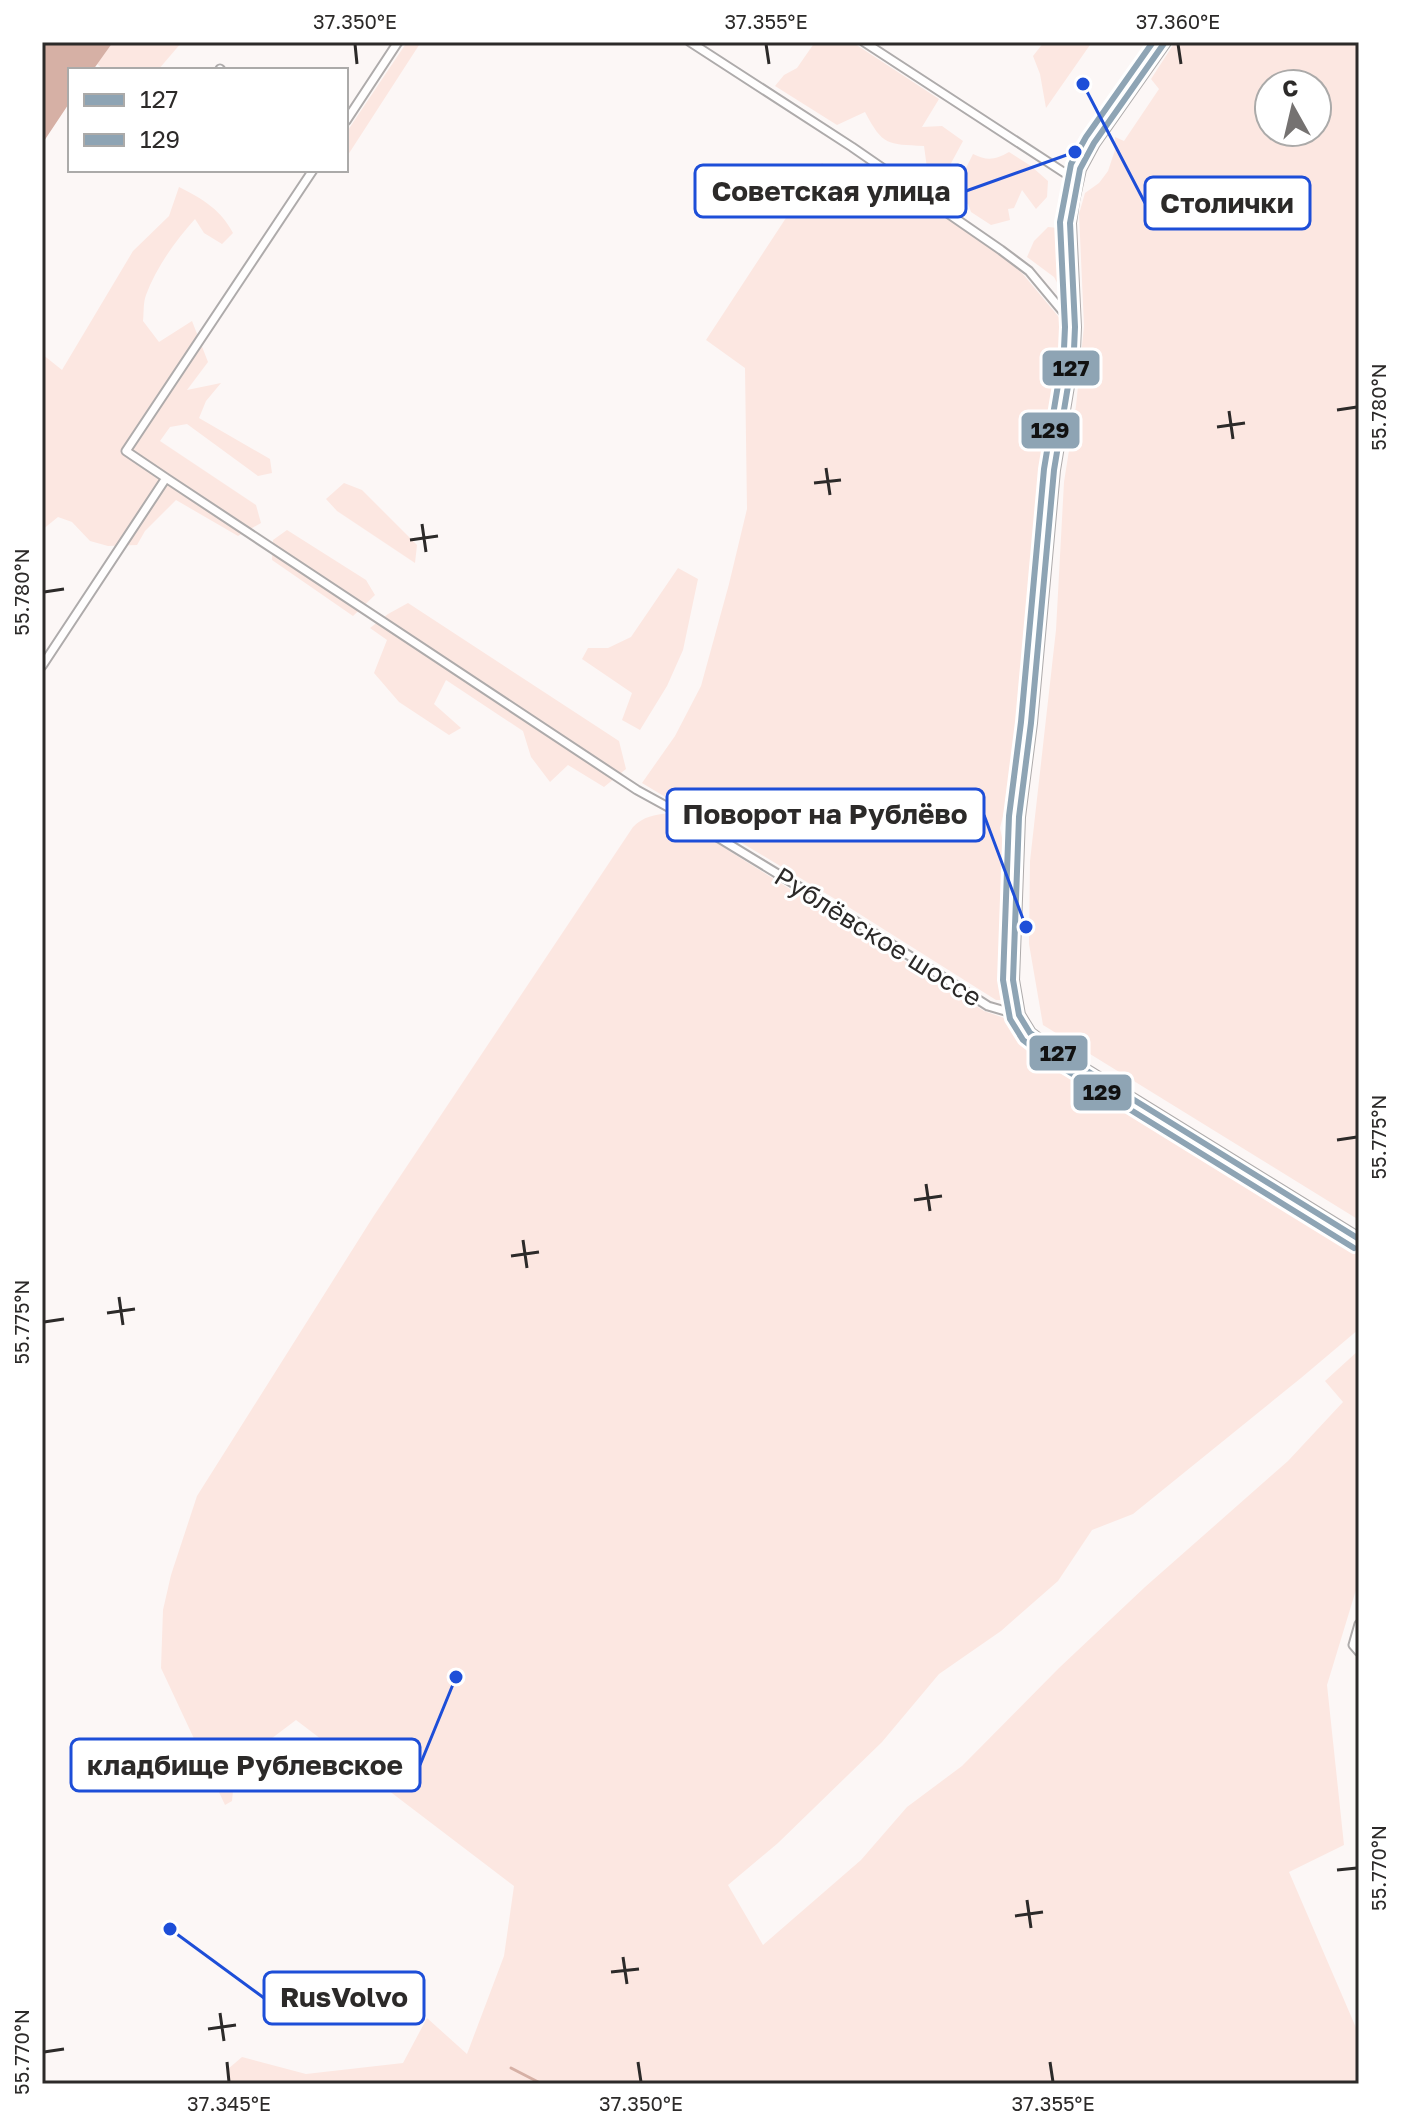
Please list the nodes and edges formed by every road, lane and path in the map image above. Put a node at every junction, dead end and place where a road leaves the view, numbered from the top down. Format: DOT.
graph roads {
  1 [pos="398,42"];
  2 [pos="690,42"];
  3 [pos="864,42"];
  4 [pos="1165,42"];
  5 [pos="348,118"];
  6 [pos="312,172"];
  7 [pos="1077,181"];
  8 [pos="1075,327"];
  9 [pos="166,478"];
  10 [pos="42,666"];
  11 [pos="1019,1015"];
  12 [pos="1359,1239"];
  13 [pos="1359,1624"];
  14 [pos="1359,1652"];
  1 -- 5 [label="street"];
  2 -- 8 [label="street"];
  3 -- 7 [label="street"];
  4 -- 7 [label="street"];
  6 -- 9 [label="street, Рублёвское шоссе"];
  7 -- 8 [label="street"];
  8 -- 11 [label="street"];
  9 -- 10 [label="street"];
  9 -- 11 [label="street, Рублёвское шоссе"];
  11 -- 12 [label="street, Рублёвское шоссе"];
  13 -- 14 [label="street"];
}
